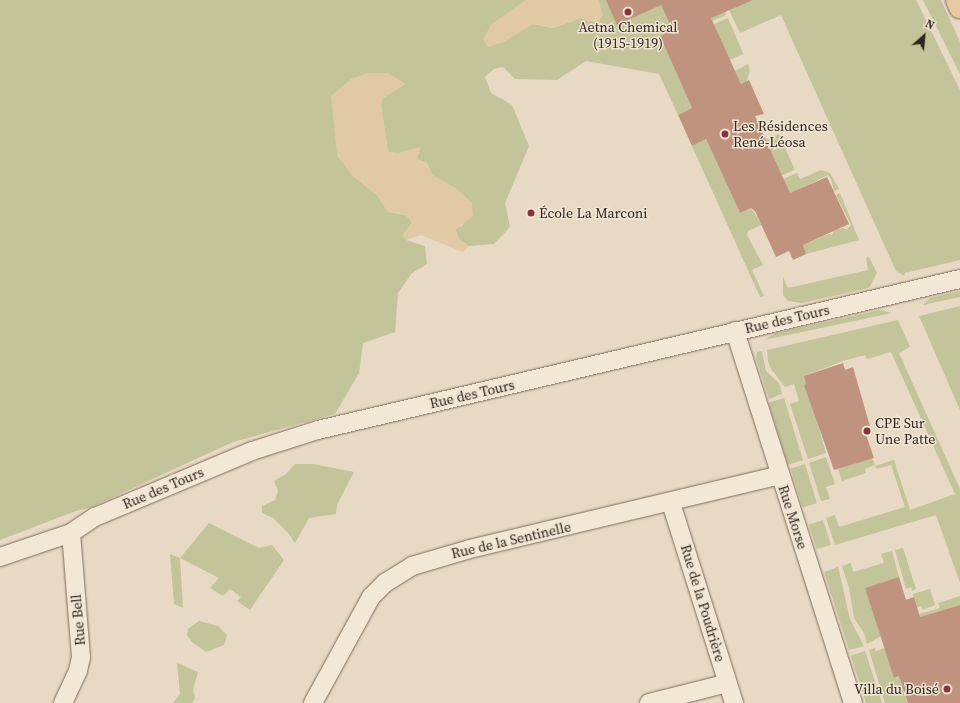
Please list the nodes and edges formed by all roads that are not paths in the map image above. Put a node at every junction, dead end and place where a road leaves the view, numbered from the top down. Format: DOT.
graph roads {
  1 [pos="957,0"];
  2 [pos="960,7"];
  3 [pos="960,279"];
  4 [pos="735,331"];
  5 [pos="780,475"];
  6 [pos="671,503"];
  7 [pos="71,533"];
  8 [pos="0,557"];
  9 [pos="728,683"];
  10 [pos="63,703"];
  11 [pos="313,703"];
  12 [pos="649,703"];
  13 [pos="734,703"];
  14 [pos="853,703"];
  1 -- 2 [label="main road"];
  3 -- 4 [label="street, Rue des Tours"];
  4 -- 5 [label="street, Rue Morse"];
  4 -- 7 [label="street, Rue des Tours"];
  5 -- 6 [label="street, Rue de la Sentinelle"];
  5 -- 14 [label="street, Rue Morse"];
  6 -- 9 [label="street, Rue de la Poudrière"];
  6 -- 11 [label="street, Rue de la Sentinelle"];
  7 -- 8 [label="street, Rue des Tours"];
  7 -- 10 [label="street, Rue Bell"];
  9 -- 12 [label="street"];
  9 -- 13 [label="street, Rue de la Poudrière"];
}
